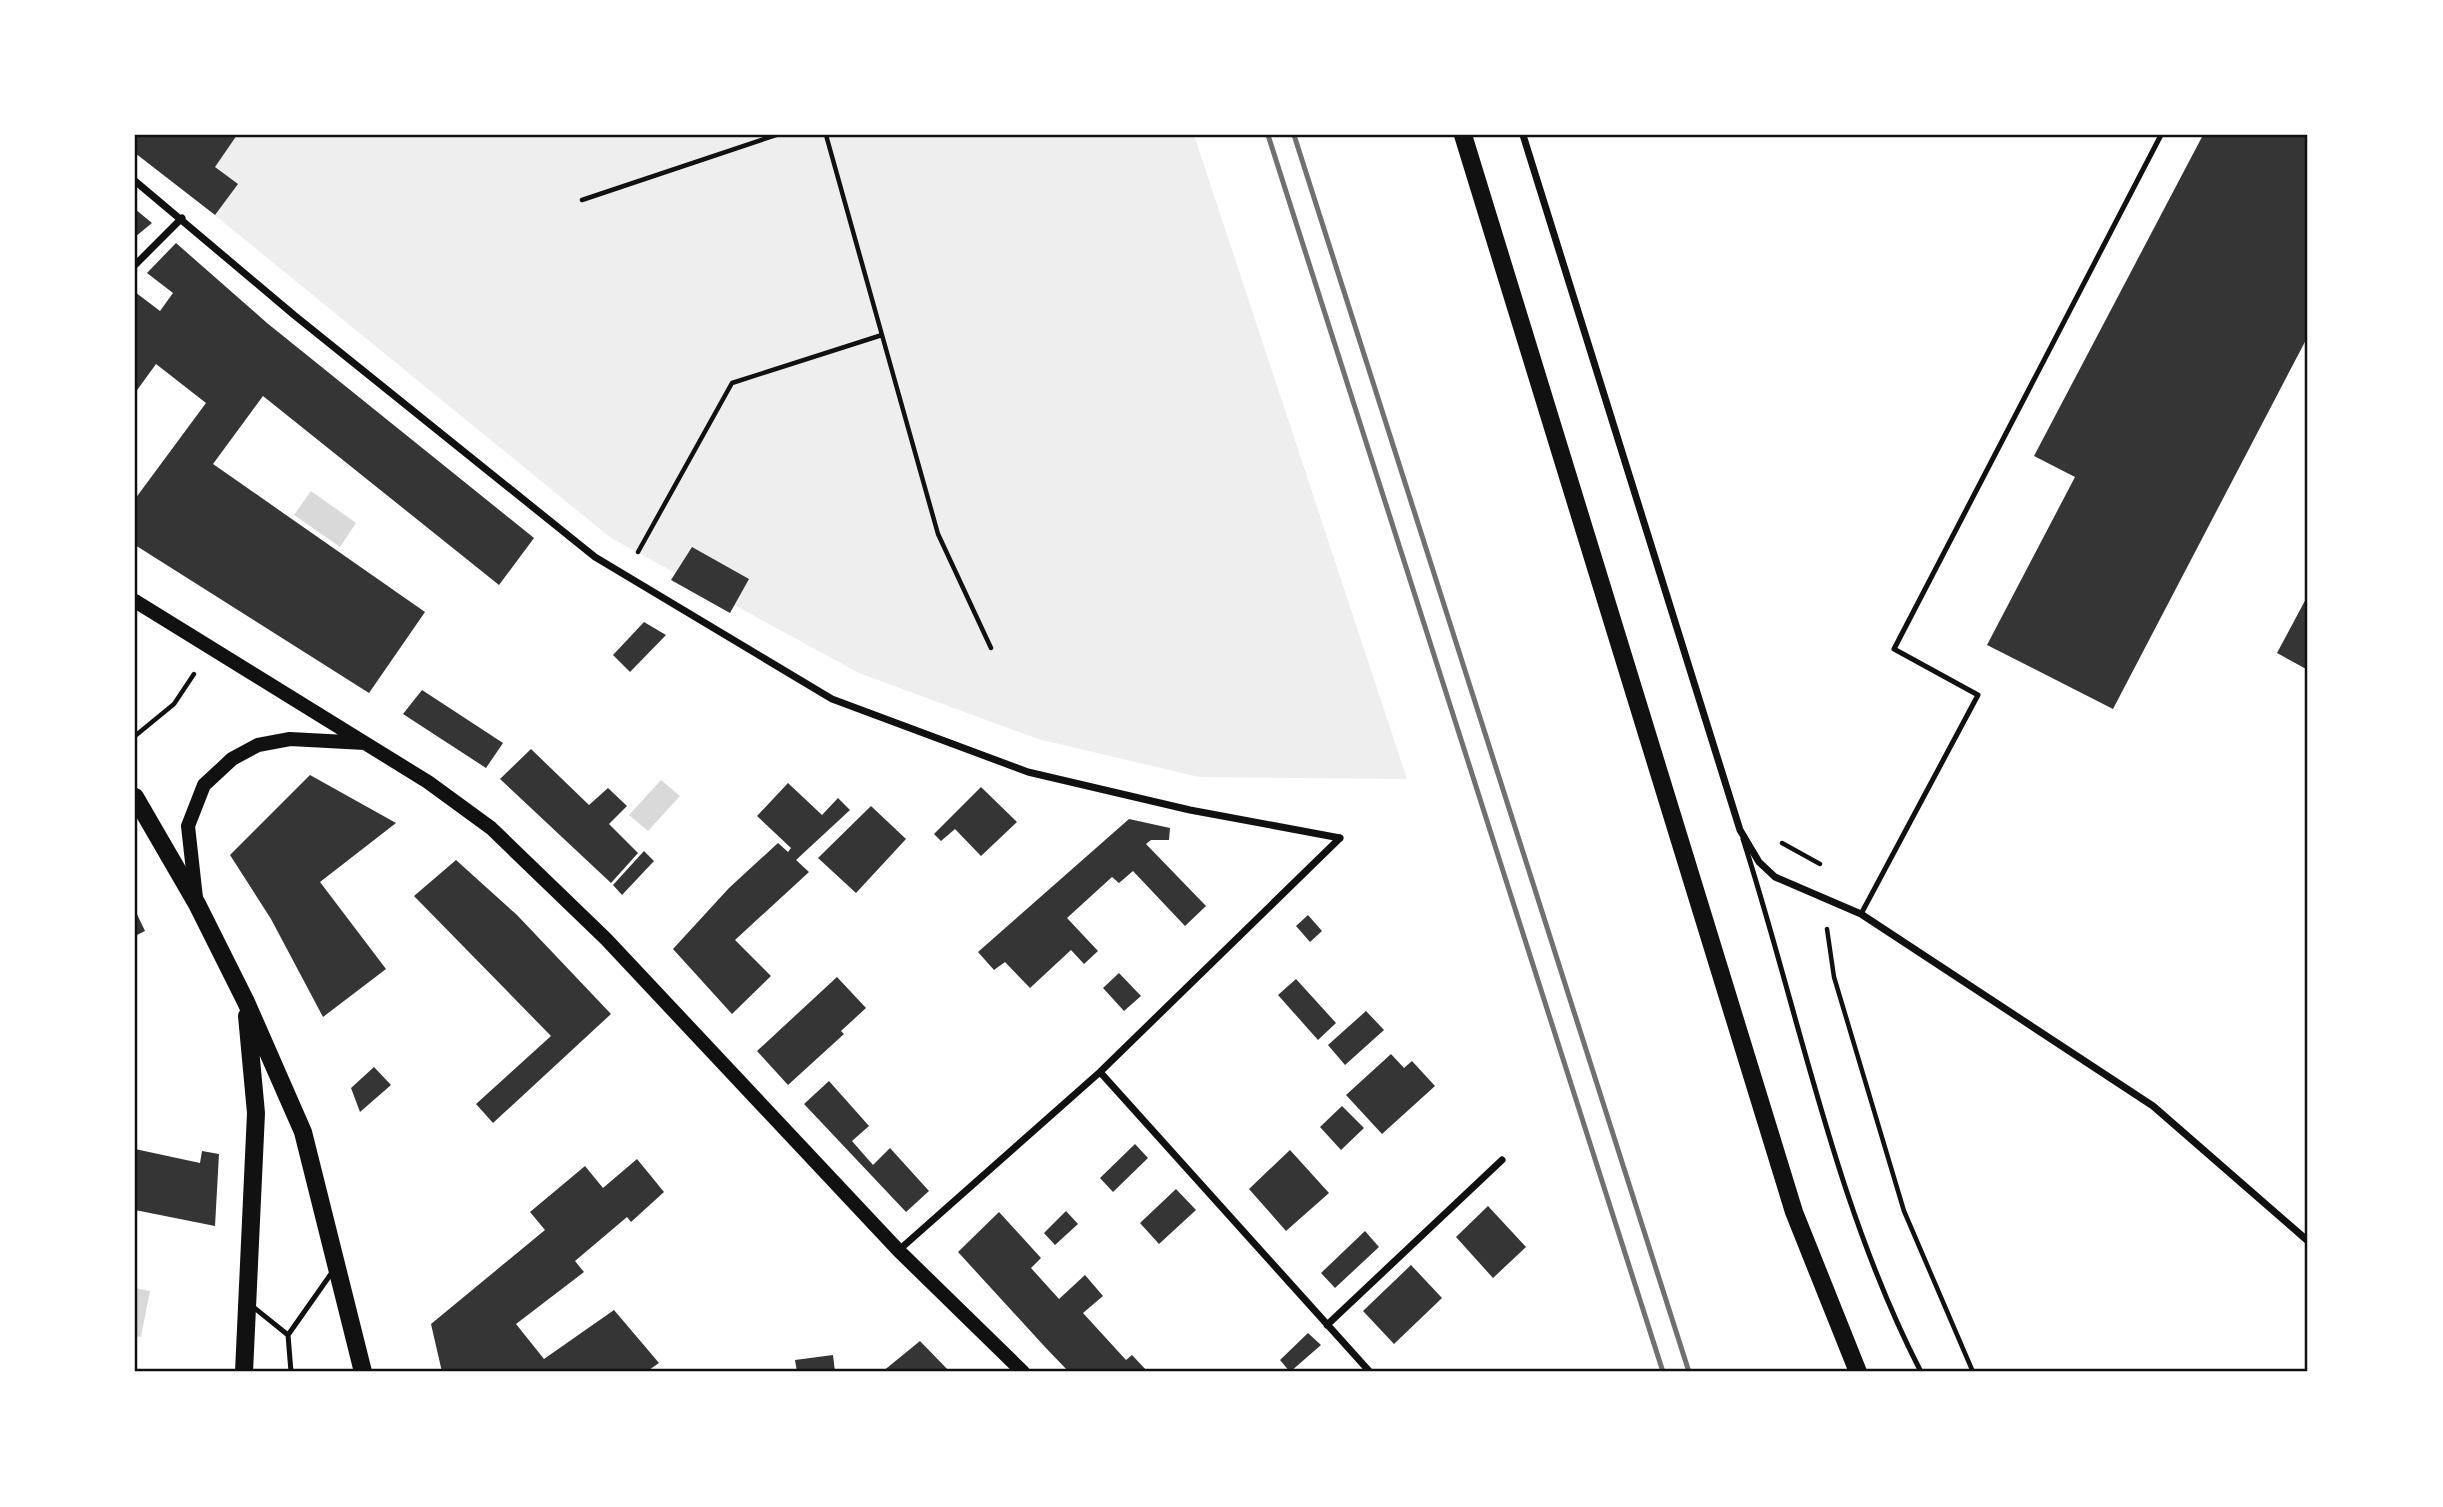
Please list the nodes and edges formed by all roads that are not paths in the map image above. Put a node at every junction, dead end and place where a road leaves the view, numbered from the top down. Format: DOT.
graph roads {
  1 [pos="1463,135"];
  2 [pos="1524,135"];
  3 [pos="2161,135"];
  4 [pos="135,181"];
  5 [pos="182,218"];
  6 [pos="135,265"];
  7 [pos="135,601"];
  8 [pos="366,743"];
  9 [pos="135,797"];
  10 [pos="1740,830"];
  11 [pos="197,904"];
  12 [pos="1860,914"];
  13 [pos="246,1002"];
  14 [pos="1100,1072"];
  15 [pos="1502,1160"];
  16 [pos="2308,1241"];
  17 [pos="898,1251"];
  18 [pos="337,1267"];
  19 [pos="249,1303"];
  20 [pos="1327,1325"];
  21 [pos="288,1335"];
  22 [pos="244,1372"];
  23 [pos="291,1372"];
  24 [pos="363,1372"];
  25 [pos="1023,1372"];
  26 [pos="1370,1372"];
  27 [pos="1858,1372"];
  28 [pos="1921,1372"];
  1 -- 27 [label="main road"];
  2 -- 10 [label="street"];
  3 -- 12 [label="lane"];
  4 -- 5 [label="street"];
  5 -- 6 [label="street"];
  5 -- 14 [label="street"];
  7 -- 8 [label="main road"];
  8 -- 11 [label="main road"];
  8 -- 17 [label="main road"];
  9 -- 11 [label="main road"];
  10 -- 12 [label="street"];
  10 -- 28 [label="lane"];
  11 -- 13 [label="main road"];
  12 -- 16 [label="street"];
  13 -- 18 [label="main road"];
  13 -- 19 [label="main road"];
  14 -- 17 [label="street"];
  14 -- 20 [label="street"];
  15 -- 20 [label="street"];
  17 -- 25 [label="main road"];
  18 -- 21 [label="lane"];
  18 -- 24 [label="main road"];
  19 -- 21 [label="lane"];
  19 -- 22 [label="main road"];
  20 -- 26 [label="street"];
  21 -- 23 [label="lane"];
}
